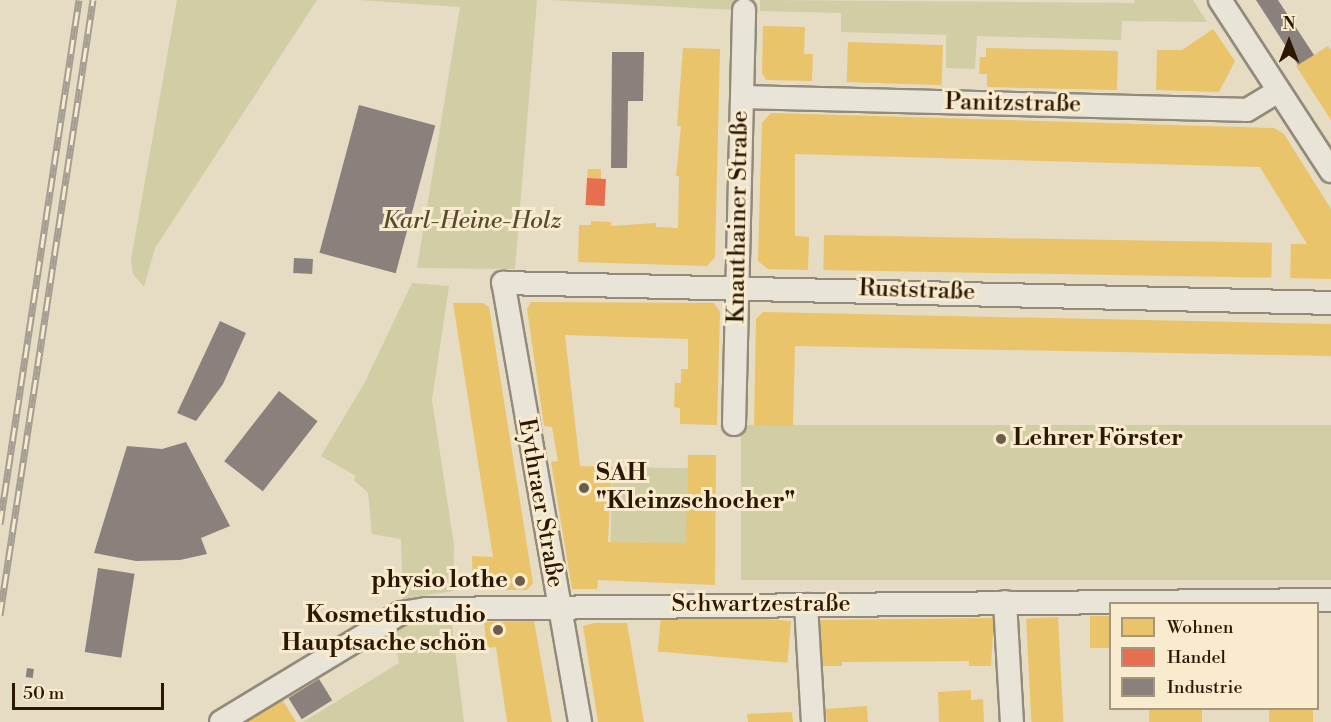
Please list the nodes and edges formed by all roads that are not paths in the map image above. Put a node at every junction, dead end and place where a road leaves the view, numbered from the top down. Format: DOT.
graph roads {
  1 [pos="1220,0"];
  2 [pos="744,10"];
  3 [pos="1279,91"];
  4 [pos="742,97"];
  5 [pos="1331,171"];
  6 [pos="503,283"];
  7 [pos="738,286"];
  8 [pos="1331,303"];
  9 [pos="734,424"];
  10 [pos="1331,600"];
  11 [pos="1005,602"];
  12 [pos="559,605"];
  13 [pos="806,605"];
  14 [pos="221,722"];
  15 [pos="580,722"];
  16 [pos="813,722"];
  17 [pos="1012,722"];
  1 -- 3 [label="street"];
  2 -- 4 [label="street, Knauthainer Straße"];
  3 -- 4 [label="street, Panitzstraße"];
  3 -- 5 [label="street"];
  4 -- 7 [label="street, Knauthainer Straße"];
  6 -- 7 [label="street, Ruststraße"];
  6 -- 12 [label="street, Eythraer Straße"];
  7 -- 8 [label="street, Ruststraße"];
  7 -- 9 [label="street, Knauthainer Straße"];
  10 -- 11 [label="street, Schwartzestraße"];
  11 -- 13 [label="street, Schwartzestraße"];
  11 -- 17 [label="street"];
  12 -- 13 [label="street, Schwartzestraße"];
  12 -- 14 [label="street, Schwartzestraße"];
  12 -- 15 [label="street, Eythraer Straße"];
  13 -- 16 [label="street"];
}
